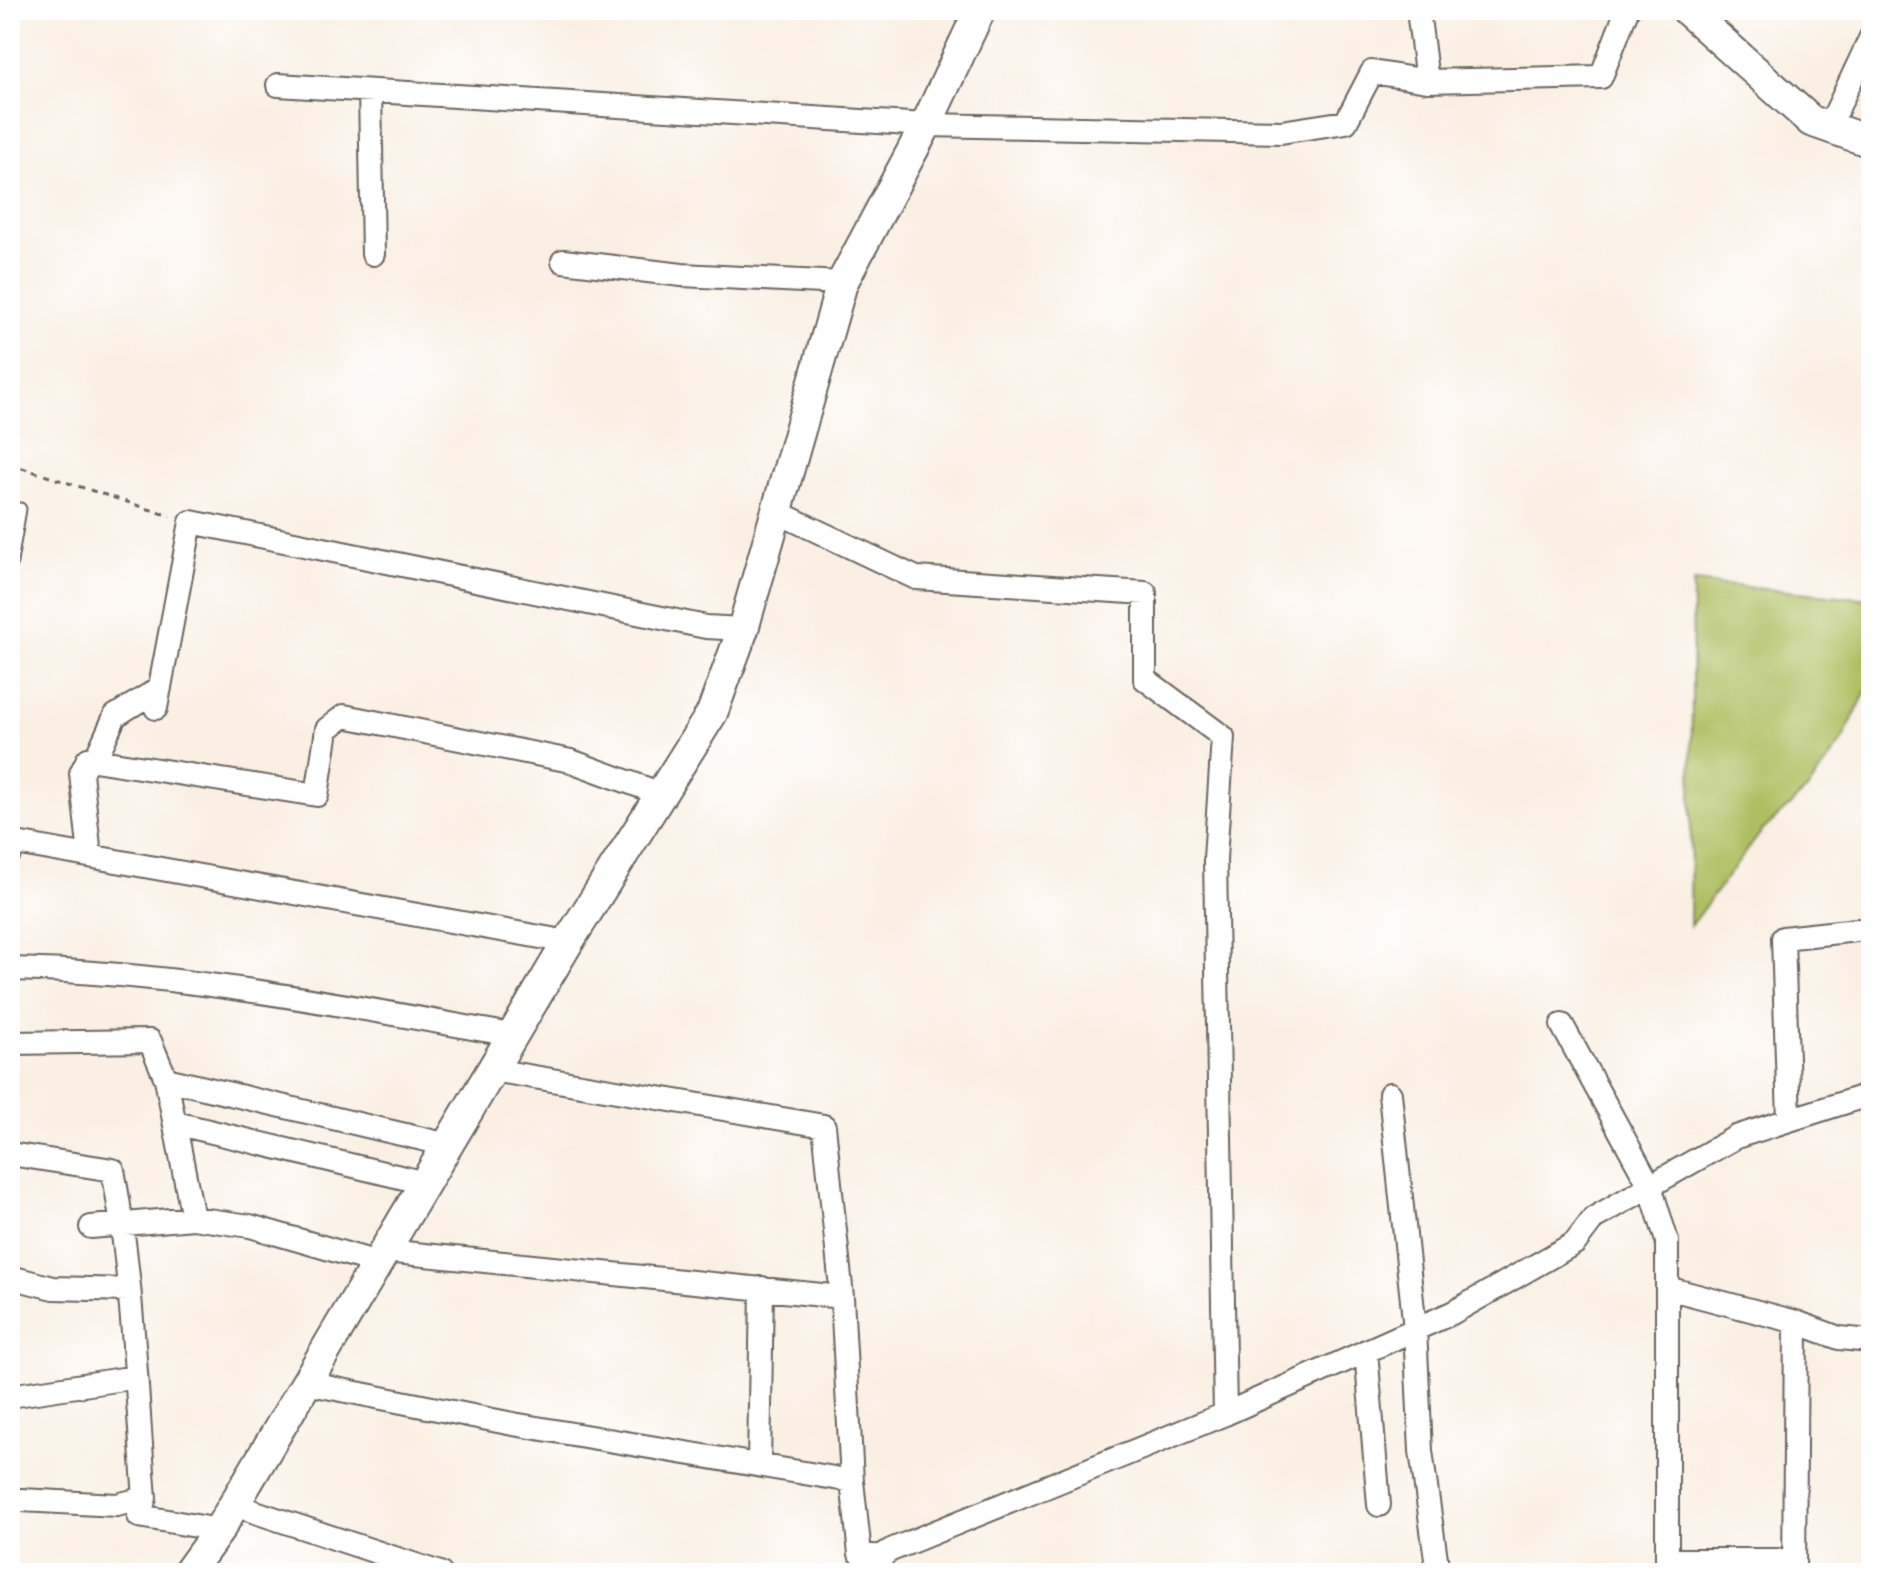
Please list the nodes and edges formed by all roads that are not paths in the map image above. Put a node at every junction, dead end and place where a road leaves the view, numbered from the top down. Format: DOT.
graph roads {
  1 [pos="980,10"];
  2 [pos="1418,10"];
  3 [pos="1627,10"];
  4 [pos="1687,10"];
  5 [pos="1871,37"];
  6 [pos="1427,81"];
  7 [pos="278,85"];
  8 [pos="370,91"];
  9 [pos="926,125"];
  10 [pos="1829,127"];
  11 [pos="1871,142"];
  12 [pos="373,254"];
  13 [pos="563,261"];
  14 [pos="842,283"];
  15 [pos="20,509"];
  16 [pos="775,511"];
  17 [pos="10,568"];
  18 [pos="743,629"];
  19 [pos="95,760"];
  20 [pos="661,794"];
  21 [pos="10,853"];
  22 [pos="90,856"];
  23 [pos="1857,930"];
  24 [pos="568,942"];
  25 [pos="10,969"];
  26 [pos="1562,1025"];
  27 [pos="512,1035"];
  28 [pos="10,1043"];
  29 [pos="492,1070"];
  30 [pos="166,1079"];
  31 [pos="1390,1094"];
  32 [pos="1871,1094"];
  33 [pos="1789,1120"];
  34 [pos="175,1123"];
  35 [pos="448,1145"];
  36 [pos="10,1154"];
  37 [pos="425,1183"];
  38 [pos="1650,1186"];
  39 [pos="193,1218"];
  40 [pos="123,1224"];
  41 [pos="91,1227"];
  42 [pos="381,1257"];
  43 [pos="10,1277"];
  44 [pos="762,1288"];
  45 [pos="1667,1288"];
  46 [pos="128,1290"];
  47 [pos="842,1297"];
  48 [pos="1796,1322"];
  49 [pos="1415,1329"];
  50 [pos="1871,1341"];
  51 [pos="1366,1351"];
  52 [pos="136,1377"];
  53 [pos="306,1383"];
  54 [pos="10,1396"];
  55 [pos="1225,1414"];
  56 [pos="759,1464"];
  57 [pos="852,1481"];
  58 [pos="145,1498"];
  59 [pos="21,1500"];
  60 [pos="1379,1505"];
  61 [pos="226,1517"];
  62 [pos="881,1565"];
  63 [pos="1667,1566"];
  64 [pos="1794,1567"];
  65 [pos="188,1573"];
  66 [pos="440,1573"];
  67 [pos="1438,1573"];
  1 -- 9 [label="main road"];
  2 -- 6 [label="street"];
  3 -- 6 [label="street"];
  4 -- 10 [label="main road"];
  5 -- 10 [label="street"];
  6 -- 9 [label="street"];
  7 -- 8 [label="street"];
  8 -- 9 [label="street"];
  8 -- 12 [label="street"];
  9 -- 14 [label="main road"];
  10 -- 11 [label="main road"];
  13 -- 14 [label="street"];
  14 -- 16 [label="main road"];
  15 -- 17 [label="lane"];
  16 -- 18 [label="main road"];
  16 -- 55 [label="street"];
  18 -- 19 [label="street"];
  18 -- 20 [label="main road"];
  19 -- 20 [label="street"];
  19 -- 22 [label="street"];
  20 -- 24 [label="main road"];
  21 -- 22 [label="street"];
  22 -- 24 [label="street"];
  23 -- 33 [label="street"];
  24 -- 27 [label="main road"];
  25 -- 27 [label="street"];
  26 -- 38 [label="street"];
  27 -- 29 [label="main road"];
  28 -- 30 [label="street"];
  29 -- 35 [label="main road"];
  29 -- 47 [label="street"];
  30 -- 34 [label="street"];
  30 -- 35 [label="street"];
  31 -- 49 [label="street"];
  32 -- 33 [label="street"];
  33 -- 38 [label="street"];
  34 -- 37 [label="street"];
  34 -- 39 [label="street"];
  35 -- 37 [label="main road"];
  36 -- 40 [label="street"];
  37 -- 42 [label="main road"];
  38 -- 45 [label="street"];
  38 -- 49 [label="street"];
  39 -- 40 [label="street"];
  39 -- 42 [label="street"];
  40 -- 41 [label="street"];
  40 -- 46 [label="street"];
  42 -- 44 [label="street"];
  42 -- 53 [label="main road"];
  43 -- 46 [label="street"];
  44 -- 47 [label="street"];
  44 -- 56 [label="street"];
  45 -- 48 [label="street"];
  45 -- 63 [label="street"];
  46 -- 52 [label="street"];
  47 -- 57 [label="street"];
  48 -- 50 [label="street"];
  48 -- 64 [label="street"];
  49 -- 51 [label="street"];
  49 -- 67 [label="street"];
  51 -- 55 [label="street"];
  51 -- 60 [label="street"];
  52 -- 54 [label="street"];
  52 -- 58 [label="street"];
  53 -- 56 [label="street"];
  53 -- 61 [label="main road"];
  55 -- 62 [label="street"];
  56 -- 57 [label="street"];
  57 -- 62 [label="street"];
  58 -- 59 [label="street"];
  58 -- 61 [label="street"];
  61 -- 65 [label="main road"];
  61 -- 66 [label="street"];
  63 -- 64 [label="street"];
}
